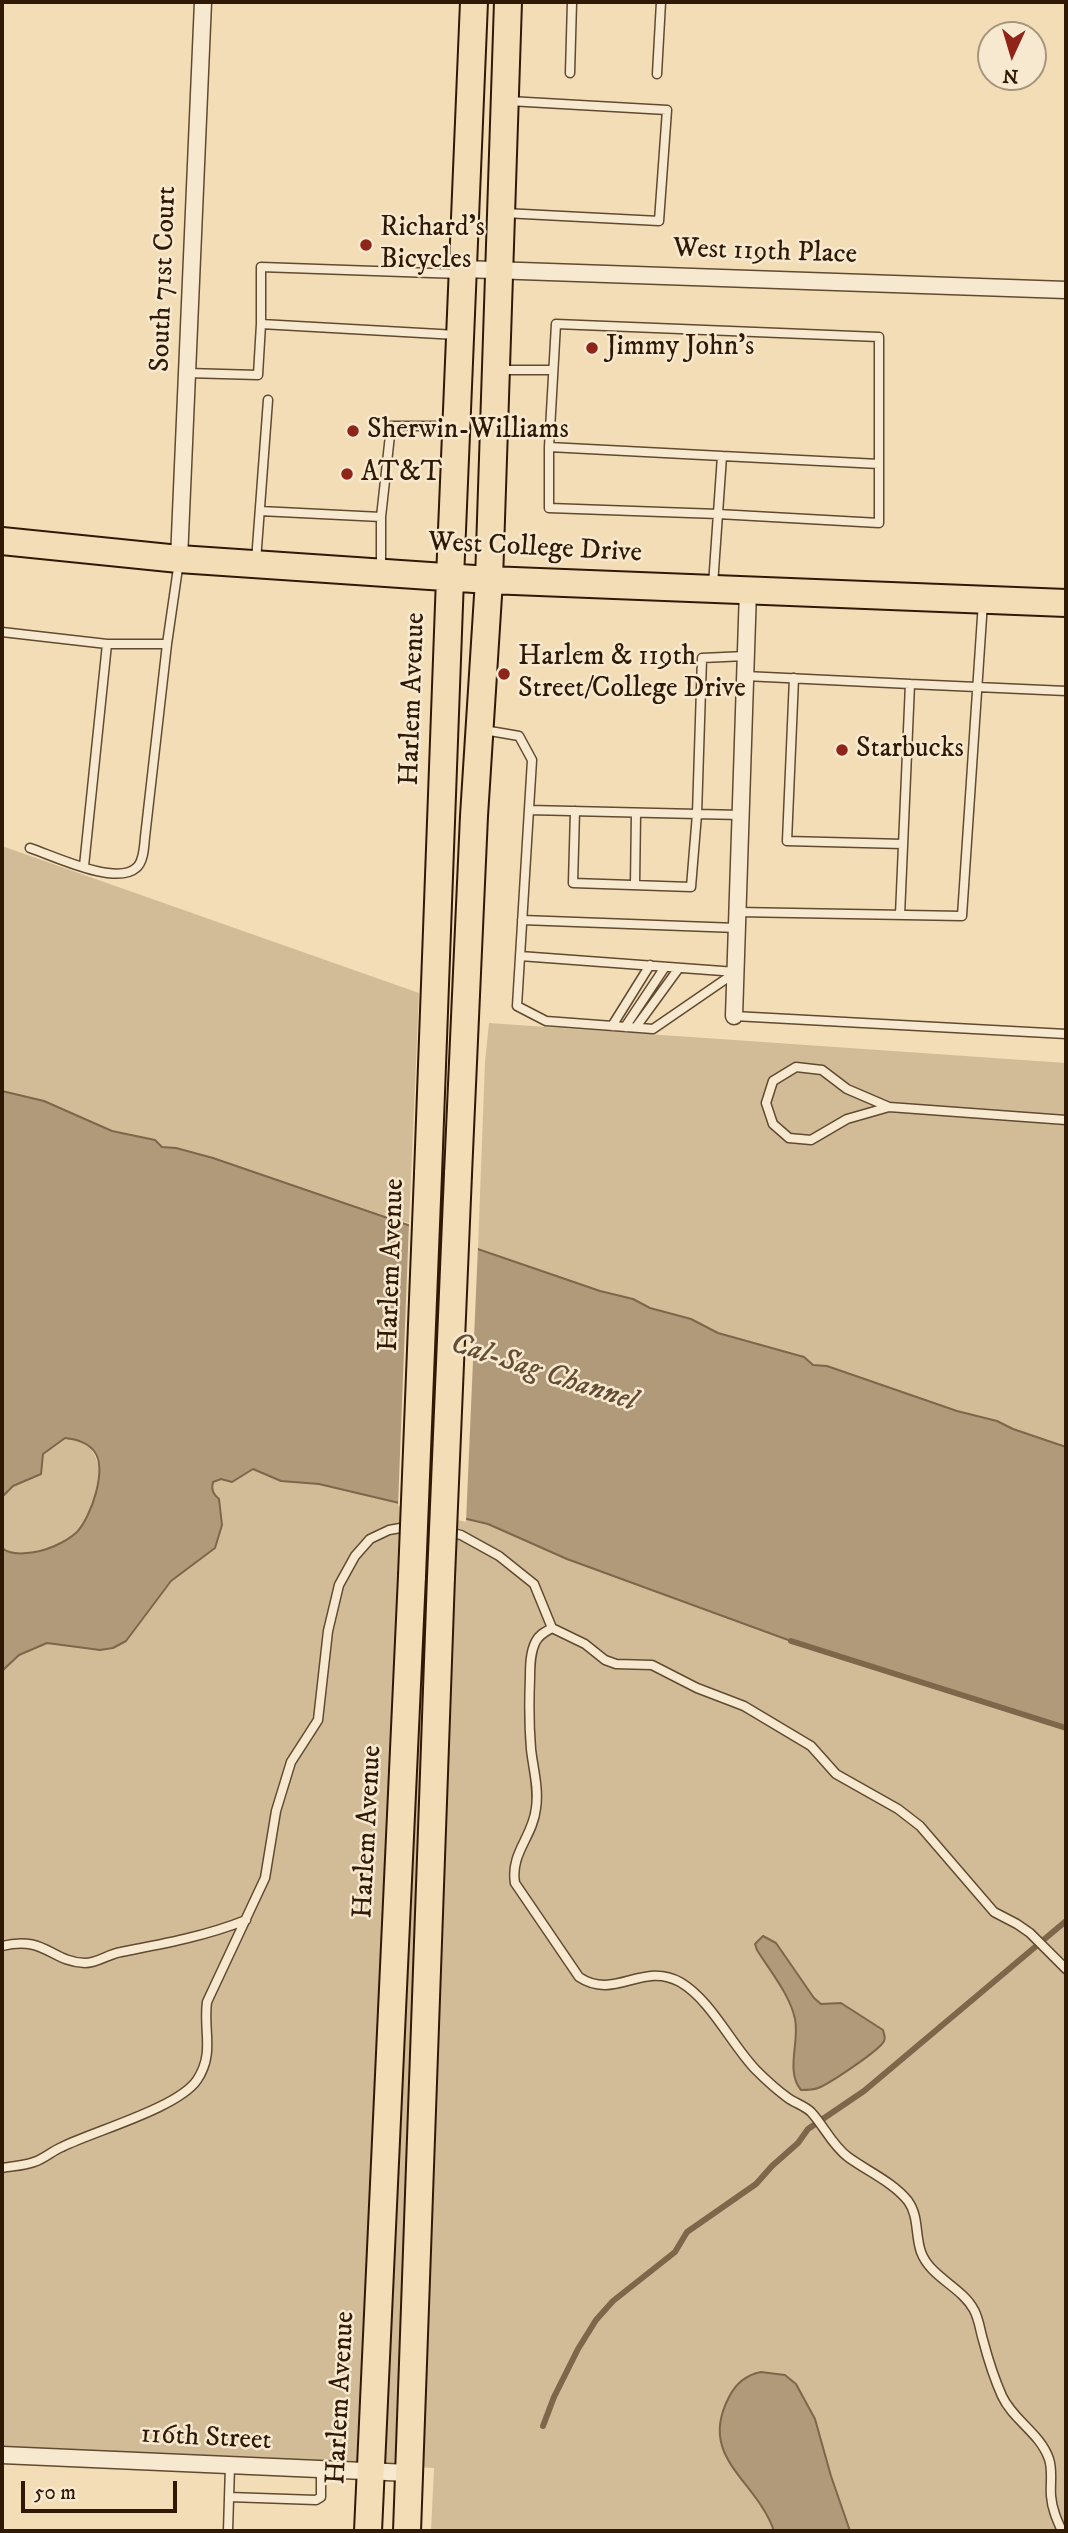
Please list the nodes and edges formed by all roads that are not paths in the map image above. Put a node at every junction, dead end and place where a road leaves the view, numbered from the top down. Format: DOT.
graph roads {
  1 [pos="203,2"];
  2 [pos="474,2"];
  3 [pos="508,2"];
  4 [pos="572,2"];
  5 [pos="661,2"];
  6 [pos="570,73"];
  7 [pos="657,74"];
  8 [pos="505,101"];
  9 [pos="501,213"];
  10 [pos="499,271"];
  11 [pos="463,272"];
  12 [pos="1066,289"];
  13 [pos="261,324"];
  14 [pos="460,335"];
  15 [pos="496,370"];
  16 [pos="553,370"];
  17 [pos="187,373"];
  18 [pos="268,400"];
  19 [pos="456,426"];
  20 [pos="549,447"];
  21 [pos="722,456"];
  22 [pos="879,464"];
  23 [pos="260,511"];
  24 [pos="718,514"];
  25 [pos="381,517"];
  26 [pos="2,541"];
  27 [pos="180,559"];
  28 [pos="256,564"];
  29 [pos="381,573"];
  30 [pos="450,578"];
  31 [pos="489,580"];
  32 [pos="712,588"];
  33 [pos="748,590"];
  34 [pos="983,599"];
  35 [pos="1066,603"];
  36 [pos="2,632"];
  37 [pos="107,644"];
  38 [pos="167,644"];
  39 [pos="746,656"];
  40 [pos="745,676"];
  41 [pos="794,678"];
  42 [pos="910,684"];
  43 [pos="977,687"];
  44 [pos="1066,691"];
  45 [pos="480,729"];
  46 [pos="529,810"];
  47 [pos="575,811"];
  48 [pos="636,813"];
  49 [pos="697,814"];
  50 [pos="741,815"];
  51 [pos="903,844"];
  52 [pos="30,848"];
  53 [pos="84,866"];
  54 [pos="635,885"];
  55 [pos="900,915"];
  56 [pos="522,920"];
  57 [pos="737,920"];
  58 [pos="520,956"];
  59 [pos="650,965"];
  60 [pos="665,967"];
  61 [pos="679,968"];
  62 [pos="736,972"];
  63 [pos="734,1016"];
  64 [pos="612,1026"];
  65 [pos="625,1027"];
  66 [pos="636,1027"];
  67 [pos="1066,1034"];
  68 [pos="889,1107"];
  69 [pos="1066,1120"];
  70 [pos="552,1628"];
  71 [pos="246,1920"];
  72 [pos="2,1946"];
  73 [pos="1066,1969"];
  74 [pos="2,2168"];
  75 [pos="2,2455"];
  76 [pos="230,2466"];
  77 [pos="321,2470"];
  78 [pos="370,2472"];
  79 [pos="408,2473"];
  80 [pos="229,2497"];
  81 [pos="228,2531"];
  82 [pos="368,2531"];
  83 [pos="407,2531"];
  84 [pos="1062,2531"];
  1 -- 17 [label="street, South 71st Court"];
  2 -- 11 [label="main road, Harlem Avenue"];
  3 -- 8 [label="main road"];
  4 -- 6 [label="lane"];
  5 -- 7 [label="lane"];
  8 -- 9 [label="main road"];
  8 -- 9 [label="lane"];
  9 -- 10 [label="main road"];
  10 -- 11 [label="street, West 119th Place"];
  10 -- 12 [label="street, West 119th Place"];
  10 -- 15 [label="main road"];
  11 -- 13 [label="lane"];
  11 -- 14 [label="main road, Harlem Avenue"];
  13 -- 14 [label="lane"];
  13 -- 17 [label="lane"];
  14 -- 19 [label="main road, Harlem Avenue"];
  15 -- 16 [label="lane"];
  15 -- 31 [label="main road"];
  16 -- 20 [label="lane"];
  16 -- 22 [label="lane"];
  17 -- 27 [label="street, South 71st Court"];
  18 -- 23 [label="lane"];
  19 -- 25 [label="lane"];
  19 -- 30 [label="main road, Harlem Avenue"];
  20 -- 21 [label="lane"];
  20 -- 24 [label="lane"];
  21 -- 22 [label="lane"];
  21 -- 24 [label="lane"];
  22 -- 24 [label="lane"];
  23 -- 25 [label="lane"];
  23 -- 28 [label="lane"];
  24 -- 32 [label="lane"];
  25 -- 29 [label="lane"];
  26 -- 27 [label="main road, West College Drive"];
  27 -- 28 [label="main road, West College Drive"];
  27 -- 38 [label="lane"];
  28 -- 29 [label="main road, West College Drive"];
  29 -- 30 [label="main road, West College Drive"];
  30 -- 31 [label="main road, West College Drive"];
  30 -- 78 [label="main road, Harlem Avenue, bridge"];
  31 -- 32 [label="main road, West College Drive"];
  31 -- 45 [label="main road"];
  32 -- 33 [label="main road, West College Drive"];
  33 -- 34 [label="main road, West College Drive"];
  33 -- 39 [label="street"];
  34 -- 35 [label="main road, West College Drive"];
  34 -- 43 [label="lane"];
  36 -- 37 [label="lane"];
  37 -- 38 [label="lane"];
  37 -- 53 [label="lane"];
  38 -- 53 [label="lane"];
  39 -- 40 [label="street"];
  39 -- 49 [label="lane"];
  40 -- 41 [label="lane"];
  40 -- 50 [label="street"];
  41 -- 42 [label="lane"];
  41 -- 51 [label="lane"];
  42 -- 43 [label="lane"];
  42 -- 51 [label="lane"];
  43 -- 44 [label="lane"];
  43 -- 55 [label="lane"];
  45 -- 46 [label="lane"];
  45 -- 79 [label="main road, bridge"];
  46 -- 47 [label="lane"];
  46 -- 56 [label="lane"];
  47 -- 48 [label="lane"];
  47 -- 54 [label="lane"];
  48 -- 49 [label="lane"];
  48 -- 54 [label="lane"];
  49 -- 50 [label="lane"];
  49 -- 54 [label="lane"];
  50 -- 57 [label="street"];
  51 -- 55 [label="lane"];
  52 -- 53 [label="lane"];
  55 -- 57 [label="lane"];
  56 -- 57 [label="lane"];
  56 -- 58 [label="lane"];
  57 -- 62 [label="street"];
  58 -- 59 [label="lane"];
  58 -- 64 [label="lane"];
  59 -- 60 [label="lane"];
  59 -- 64 [label="lane"];
  60 -- 61 [label="lane"];
  60 -- 65 [label="lane"];
  61 -- 62 [label="lane"];
  61 -- 66 [label="lane"];
  62 -- 63 [label="street"];
  62 -- 66 [label="lane"];
  63 -- 67 [label="lane"];
  64 -- 65 [label="lane"];
  65 -- 66 [label="lane"];
  68 -- 68 [label="lane"];
  68 -- 69 [label="lane"];
  70 -- 71 [label="lane"];
  70 -- 73 [label="lane"];
  70 -- 84 [label="lane"];
  71 -- 72 [label="lane"];
  71 -- 74 [label="lane"];
  75 -- 76 [label="street, 116th Street"];
  76 -- 77 [label="street, 116th Street"];
  76 -- 80 [label="lane"];
  77 -- 78 [label="street, 116th Street"];
  77 -- 80 [label="lane"];
  78 -- 79 [label="street, 116th Street"];
  78 -- 82 [label="main road, Harlem Avenue"];
  79 -- 83 [label="main road"];
  80 -- 81 [label="lane"];
}
